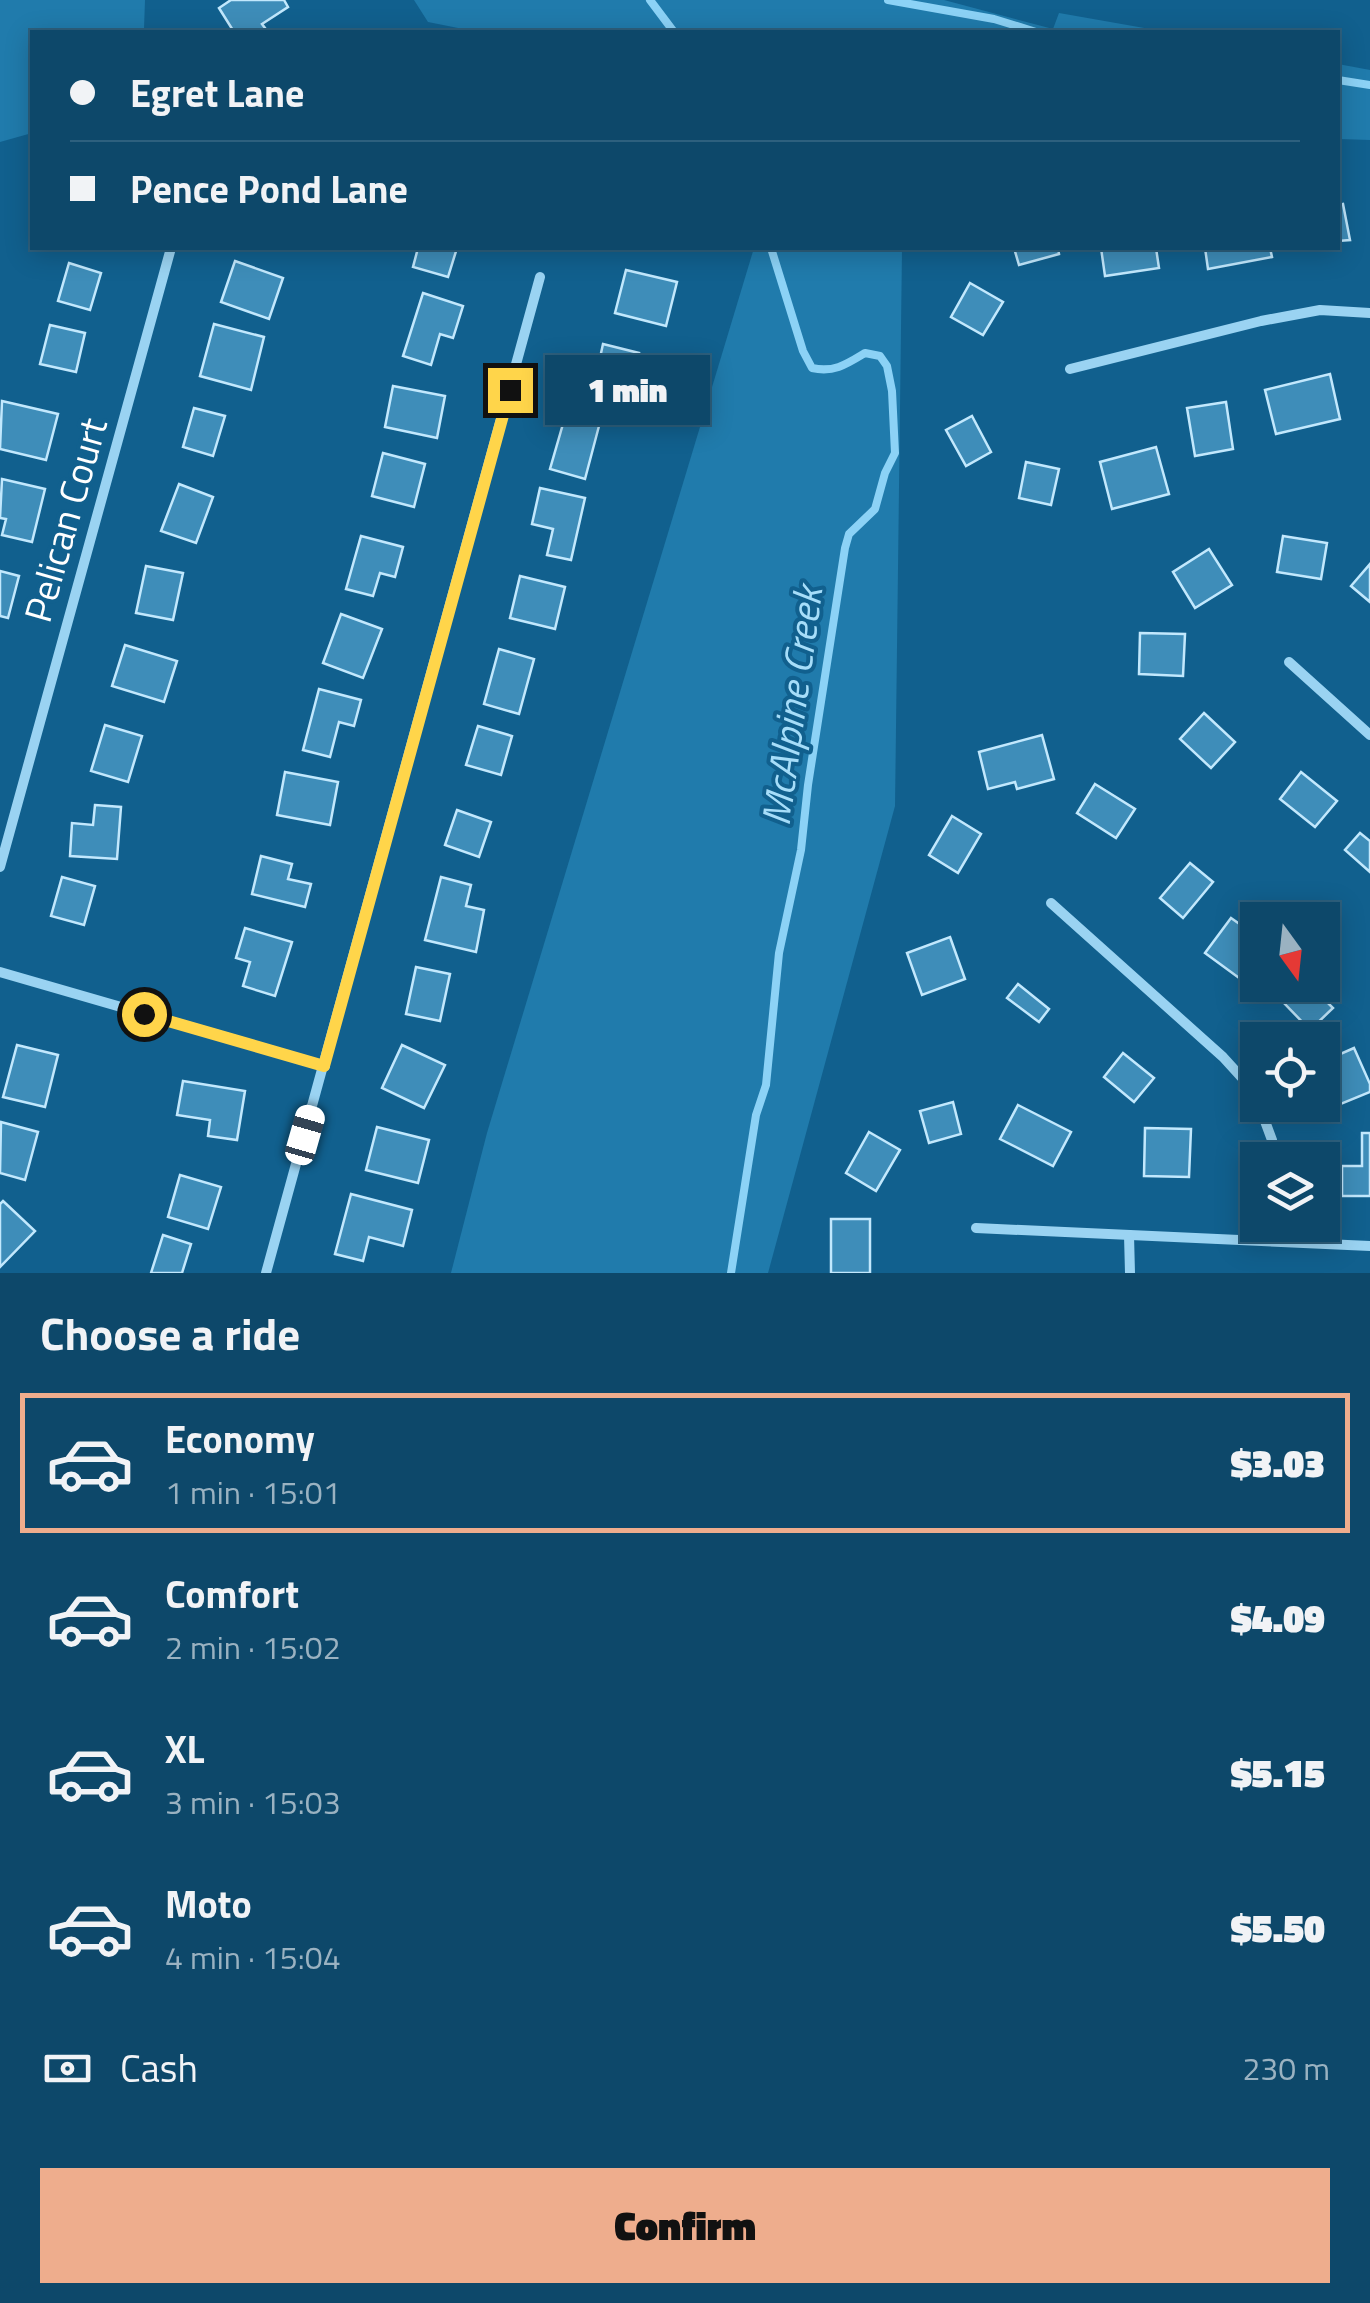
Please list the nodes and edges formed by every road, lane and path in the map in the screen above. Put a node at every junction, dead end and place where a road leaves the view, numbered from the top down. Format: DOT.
graph roads {
  1 [pos="170,250"];
  2 [pos="540,277"];
  3 [pos="1370,312"];
  4 [pos="1070,369"];
  5 [pos="1289,662"];
  6 [pos="1370,735"];
  7 [pos="0,867"];
  8 [pos="1052,903"];
  9 [pos="0,972"];
  10 [pos="324,1066"];
  11 [pos="1240,1077"];
  12 [pos="976,1228"];
  13 [pos="1130,1235"];
  14 [pos="1240,1240"];
  15 [pos="1277,1242"];
  16 [pos="1370,1246"];
  17 [pos="266,1273"];
  18 [pos="1130,1273"];
  1 -- 7 [label="street, Pelican Court"];
  2 -- 10 [label="street"];
  3 -- 4 [label="street"];
  5 -- 6 [label="street"];
  8 -- 11 [label="street"];
  9 -- 10 [label="street"];
  10 -- 17 [label="street"];
  12 -- 13 [label="street"];
  13 -- 14 [label="street"];
  13 -- 18 [label="street"];
  15 -- 16 [label="street"];
}
